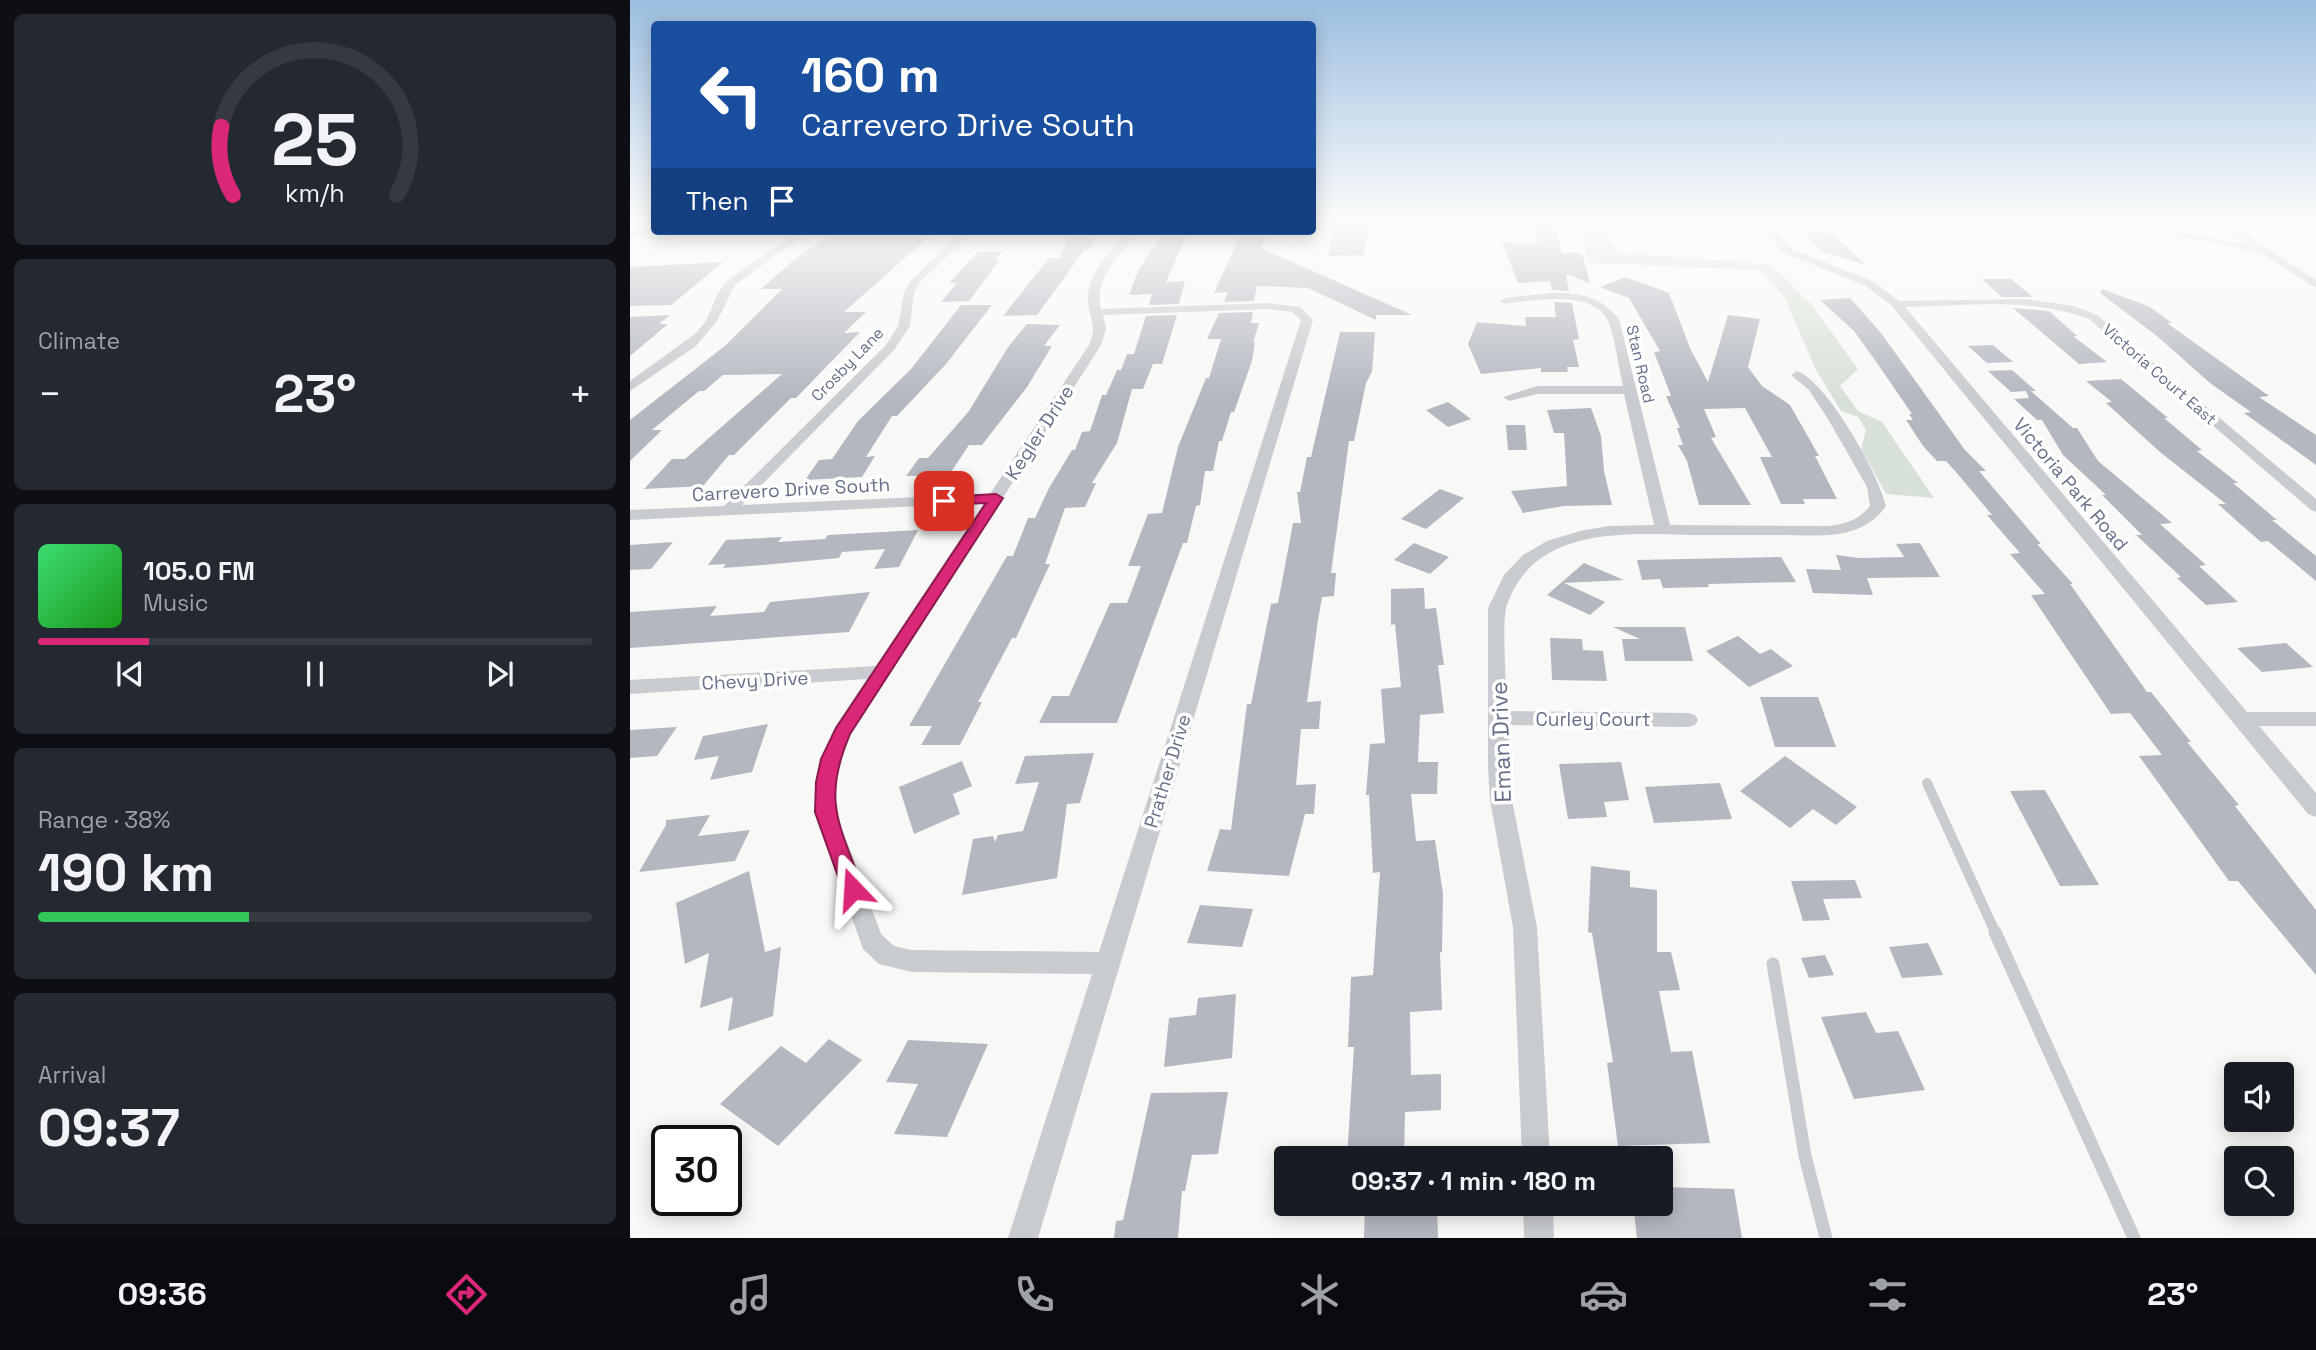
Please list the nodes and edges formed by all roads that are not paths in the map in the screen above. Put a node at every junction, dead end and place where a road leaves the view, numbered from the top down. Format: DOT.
graph roads {
  1 [pos="733,282"];
  2 [pos="915,282"];
  3 [pos="1097,282"];
  4 [pos="1865,282"];
  5 [pos="1505,301"];
  6 [pos="1896,304"];
  7 [pos="1098,312"];
  8 [pos="1797,375"];
  9 [pos="630,387"];
  10 [pos="1629,390"];
  11 [pos="1509,397"];
  12 [pos="996,498"];
  13 [pos="2316,507"];
  14 [pos="729,511"];
  15 [pos="630,515"];
  16 [pos="1663,529"];
  17 [pos="881,672"];
  18 [pos="630,687"];
  19 [pos="1499,718"];
  20 [pos="2242,719"];
  21 [pos="2316,719"];
  22 [pos="1688,720"];
  23 [pos="1927,783"];
  24 [pos="2316,808"];
  25 [pos="1108,963"];
  26 [pos="1773,964"];
  27 [pos="1535,1146"];
  28 [pos="1538,1216"];
  29 [pos="1023,1238"];
  30 [pos="1539,1238"];
  31 [pos="1826,1238"];
  32 [pos="2134,1238"];
  1 -- 9 [label="street"];
  2 -- 14 [label="street, Crosby Lane"];
  3 -- 7 [label="street, Kegler Drive"];
  4 -- 6 [label="street, Victoria Park Road"];
  5 -- 10 [label="street, Stan Road"];
  6 -- 13 [label="street, Victoria Court East"];
  6 -- 20 [label="street, Victoria Park Road"];
  7 -- 12 [label="street, Kegler Drive"];
  7 -- 25 [label="street, Prather Drive"];
  8 -- 16 [label="street, Eman Drive"];
  10 -- 11 [label="street"];
  10 -- 16 [label="street, Stan Road"];
  12 -- 14 [label="street, Carrevero Drive South"];
  12 -- 17 [label="street, Kegler Drive"];
  14 -- 15 [label="street, Carrevero Drive South"];
  16 -- 19 [label="street, Eman Drive"];
  17 -- 18 [label="street, Chevy Drive"];
  17 -- 25 [label="street, Kegler Drive"];
  19 -- 22 [label="street, Curley Court"];
  19 -- 27 [label="street, Eman Drive"];
  20 -- 21 [label="street"];
  20 -- 24 [label="street, Victoria Park Road"];
  23 -- 32 [label="lane"];
  25 -- 29 [label="street, Prather Drive"];
  26 -- 31 [label="lane"];
  28 -- 30 [label="street"];
}
